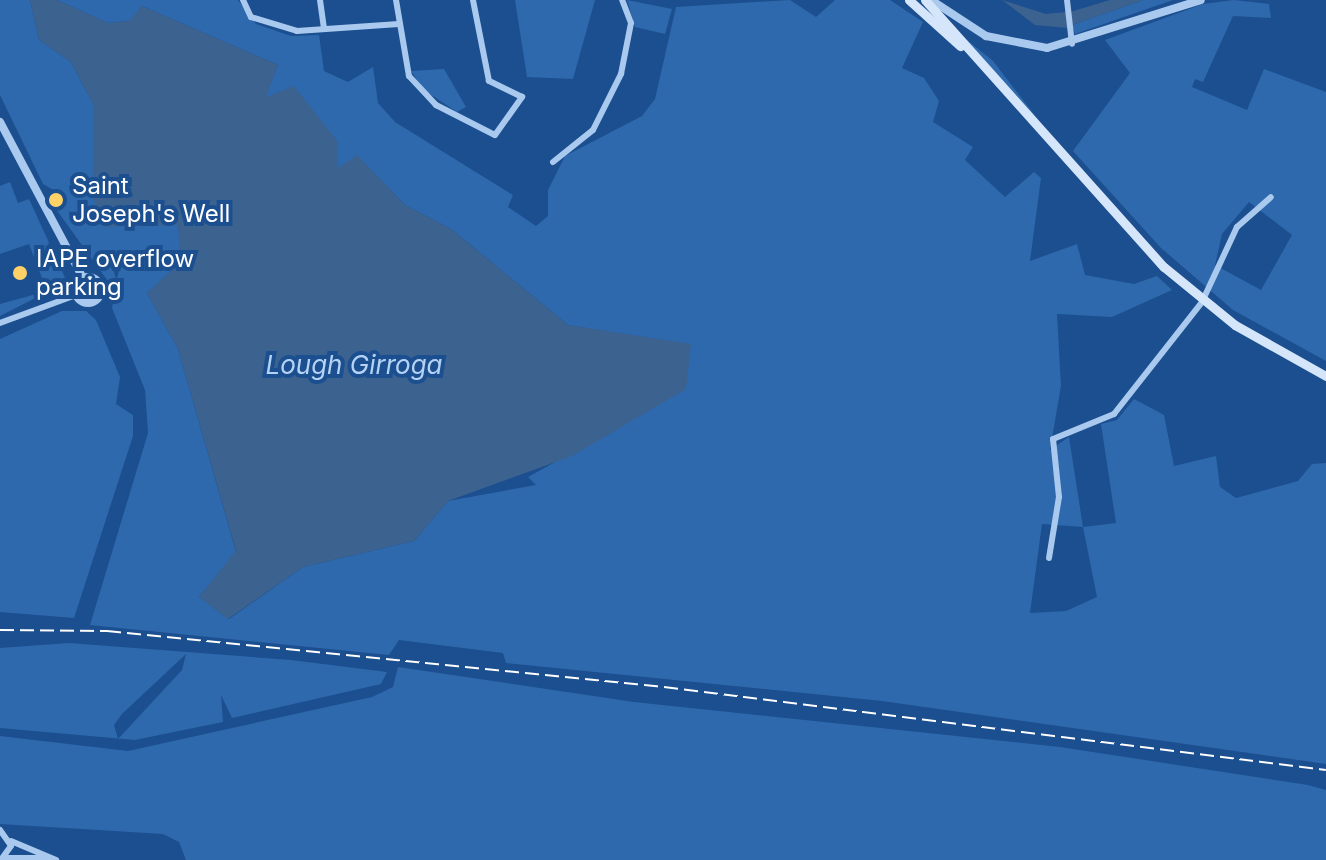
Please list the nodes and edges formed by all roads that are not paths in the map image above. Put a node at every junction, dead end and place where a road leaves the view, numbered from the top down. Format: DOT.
graph roads {
  1 [pos="243,0"];
  2 [pos="320,0"];
  3 [pos="396,0"];
  4 [pos="473,0"];
  5 [pos="622,0"];
  6 [pos="909,0"];
  7 [pos="928,0"];
  8 [pos="1201,0"];
  9 [pos="1068,4"];
  10 [pos="399,24"];
  11 [pos="324,29"];
  12 [pos="956,30"];
  13 [pos="1072,44"];
  14 [pos="0,122"];
  15 [pos="553,162"];
  16 [pos="1271,197"];
  17 [pos="83,278"];
  18 [pos="76,295"];
  19 [pos="1202,302"];
  20 [pos="0,323"];
  21 [pos="1326,376"];
  22 [pos="1049,558"];
  23 [pos="0,830"];
  24 [pos="11,841"];
  25 [pos="3,859"];
  26 [pos="54,859"];
  1 -- 11 [label="street"];
  2 -- 11 [label="street"];
  3 -- 10 [label="street"];
  4 -- 10 [label="street"];
  5 -- 15 [label="street"];
  6 -- 12 [label="main road"];
  7 -- 12 [label="main road"];
  8 -- 13 [label="street"];
  9 -- 13 [label="street"];
  10 -- 11 [label="street"];
  12 -- 13 [label="street"];
  12 -- 19 [label="main road"];
  14 -- 17 [label="street"];
  16 -- 19 [label="street"];
  17 -- 18 [label="street"];
  17 -- 18 [label="street"];
  18 -- 20 [label="street"];
  19 -- 21 [label="main road"];
  19 -- 22 [label="street"];
  23 -- 24 [label="street"];
  24 -- 25 [label="street"];
  24 -- 26 [label="street"];
  25 -- 26 [label="street"];
}
